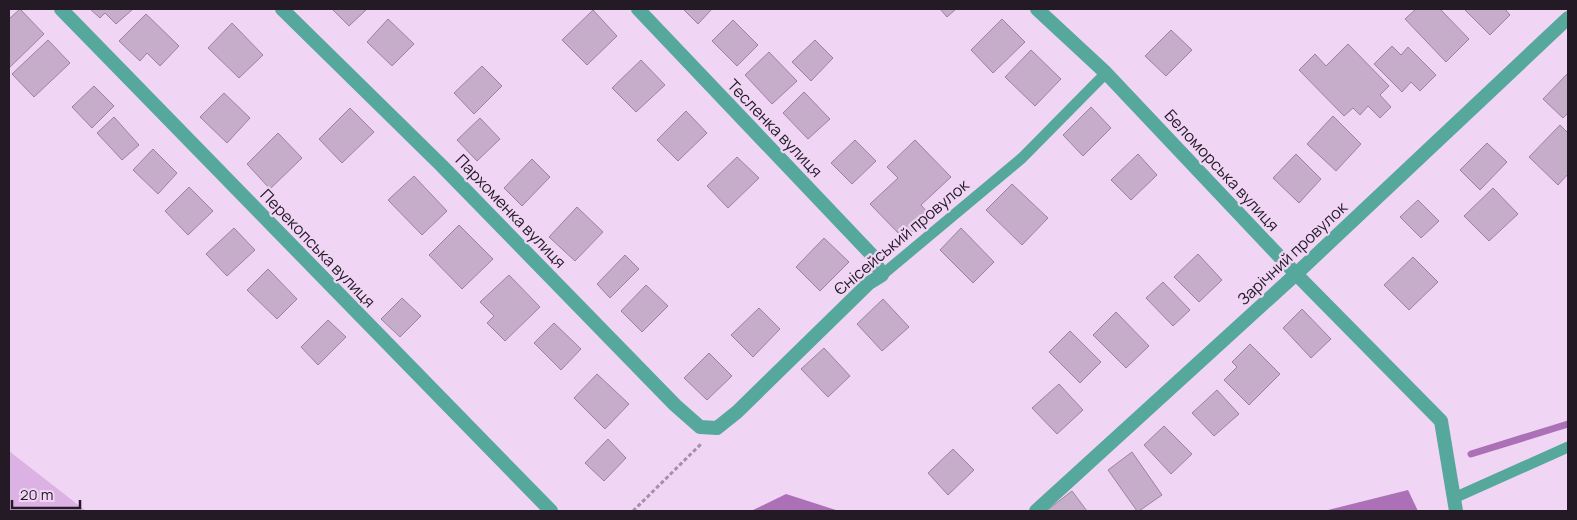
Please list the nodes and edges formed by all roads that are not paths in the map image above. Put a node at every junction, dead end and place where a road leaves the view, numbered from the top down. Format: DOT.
graph roads {
  1 [pos="60,9"];
  2 [pos="282,9"];
  3 [pos="638,9"];
  4 [pos="1037,9"];
  5 [pos="1568,18"];
  6 [pos="1106,73"];
  7 [pos="1296,274"];
  8 [pos="882,275"];
  9 [pos="717,428"];
  10 [pos="1568,447"];
  11 [pos="1455,505"];
  12 [pos="550,511"];
  13 [pos="1036,511"];
  1 -- 12 [label="street, Перекопська вулиця"];
  2 -- 9 [label="street, Пархоменка вулиця"];
  3 -- 8 [label="street, Тесленка вулиця"];
  4 -- 6 [label="street, Беломорська вулиця"];
  5 -- 7 [label="street, Зарічний провулок"];
  6 -- 7 [label="street, Беломорська вулиця"];
  6 -- 8 [label="lane, Єнісейський провулок"];
  7 -- 11 [label="street, Беломорська вулиця"];
  7 -- 13 [label="street, Зарічний провулок"];
  8 -- 9 [label="street, Єнісейський провулок"];
  10 -- 11 [label="lane"];
}
